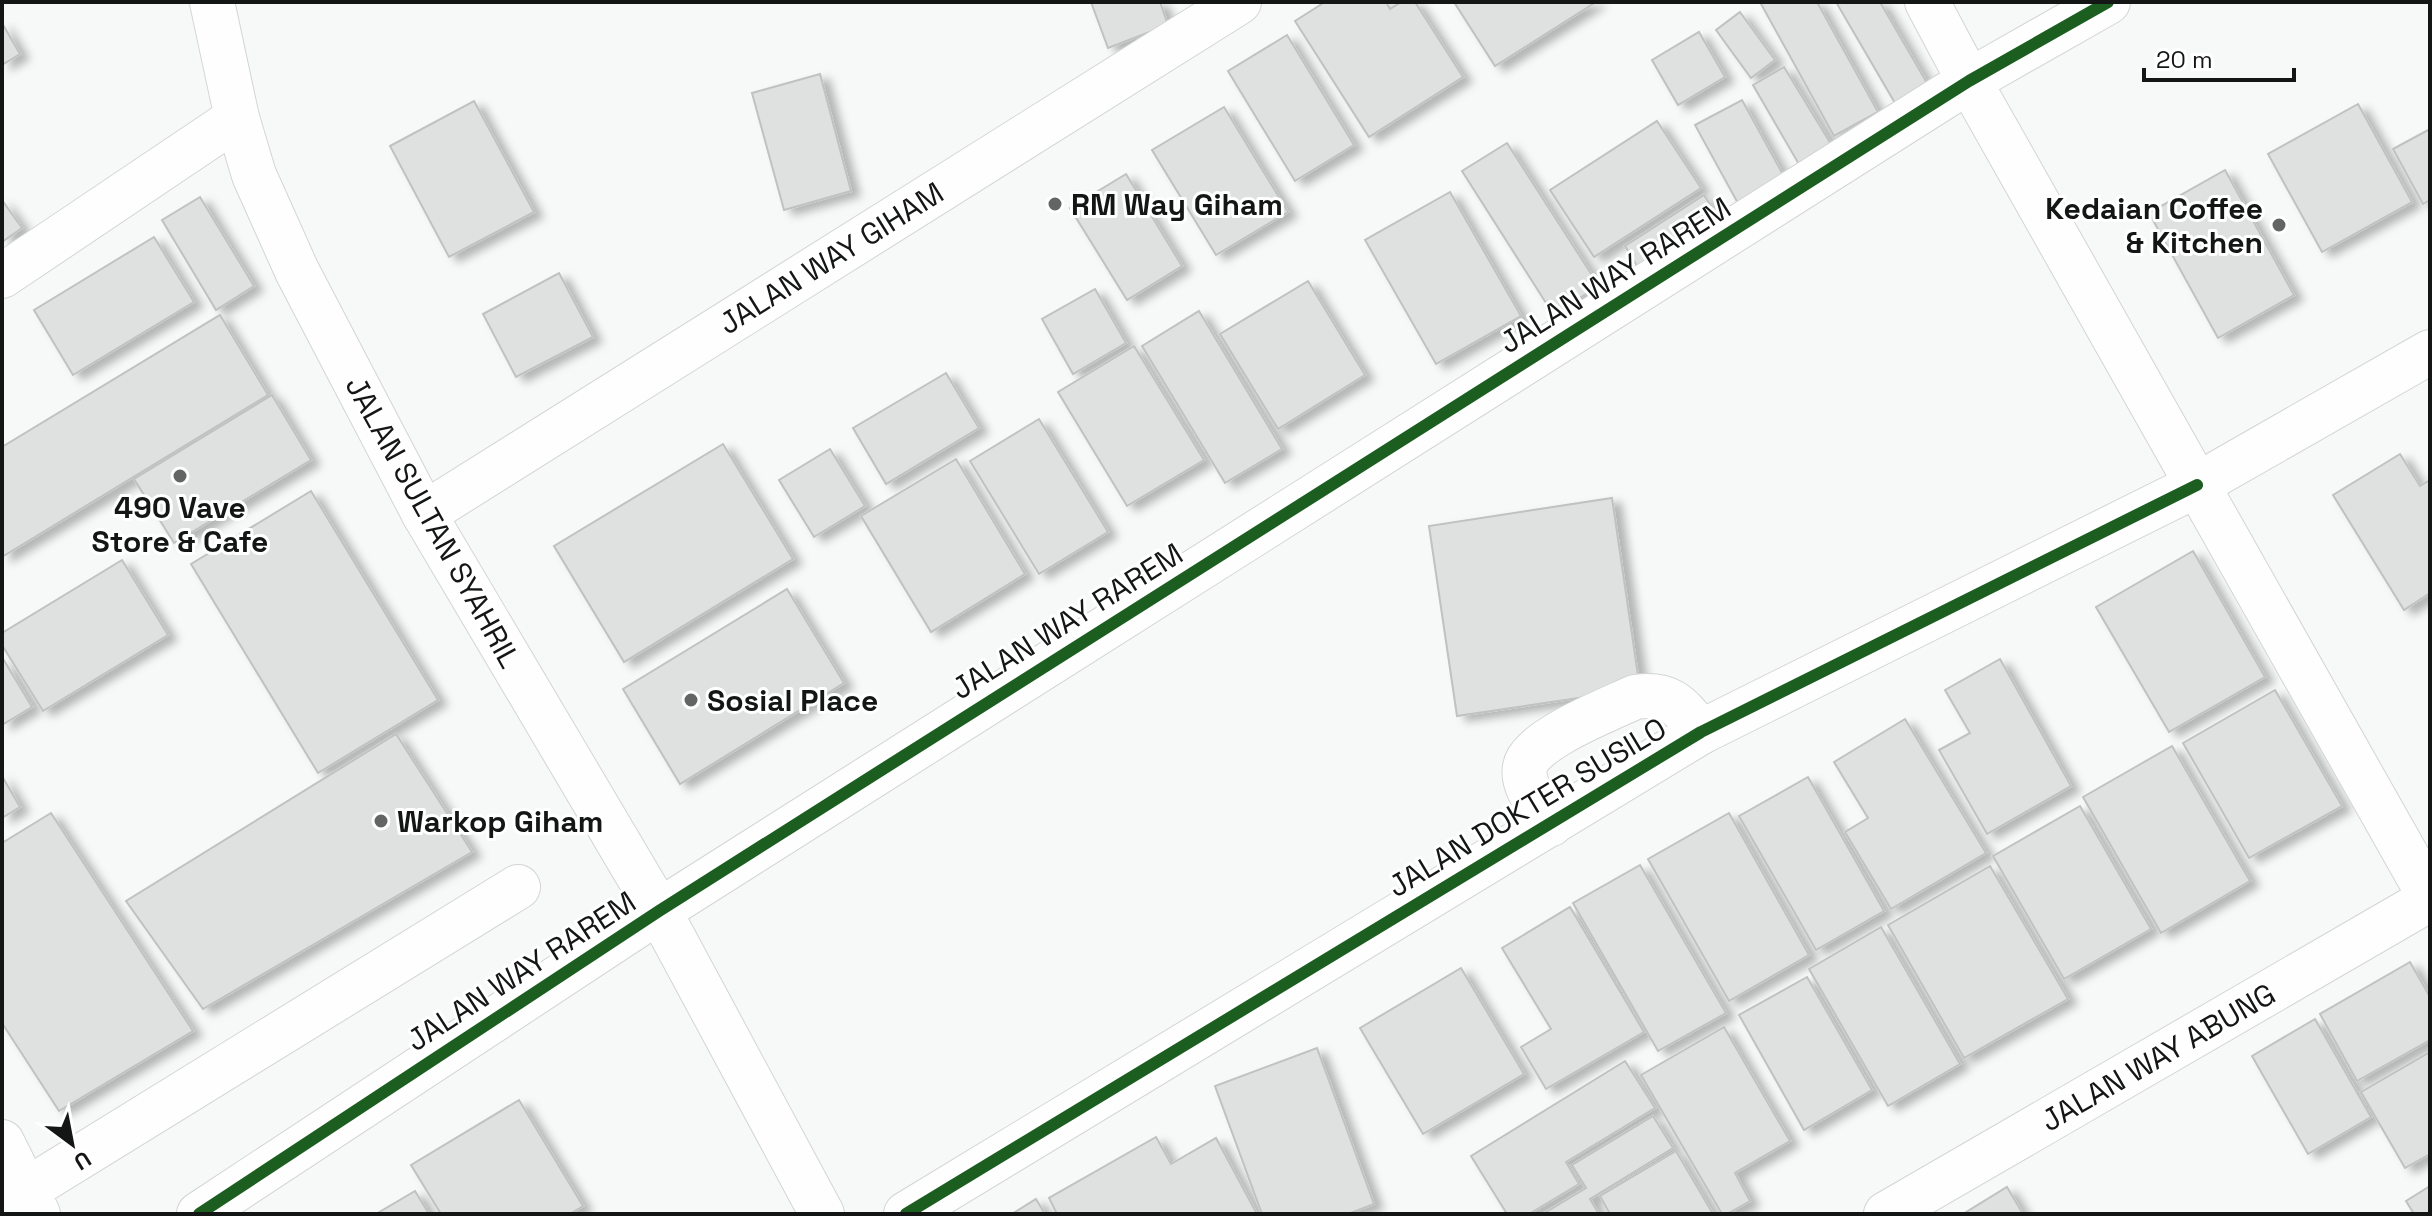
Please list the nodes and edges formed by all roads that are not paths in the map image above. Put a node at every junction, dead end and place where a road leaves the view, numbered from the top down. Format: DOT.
graph roads {
  1 [pos="212,2"];
  2 [pos="1239,2"];
  3 [pos="1927,2"];
  4 [pos="2108,2"];
  5 [pos="1969,81"];
  6 [pos="237,118"];
  7 [pos="2,276"];
  8 [pos="2430,352"];
  9 [pos="2197,485"];
  10 [pos="424,514"];
  11 [pos="1701,732"];
  12 [pos="1551,824"];
  13 [pos="518,887"];
  14 [pos="2430,898"];
  15 [pos="659,911"];
  16 [pos="2,1142"];
  17 [pos="22,1203"];
  18 [pos="199,1214"];
  19 [pos="822,1214"];
  20 [pos="906,1214"];
  21 [pos="1886,1214"];
  1 -- 6 [label="street, JALAN SULTAN SYAHRIL"];
  2 -- 10 [label="street, JALAN WAY GIHAM"];
  3 -- 5 [label="street"];
  4 -- 5 [label="street, JALAN WAY RAREM"];
  5 -- 9 [label="street"];
  5 -- 15 [label="street, JALAN WAY RAREM"];
  6 -- 7 [label="street"];
  6 -- 10 [label="street, JALAN SULTAN SYAHRIL"];
  8 -- 9 [label="street, JALAN DOKTER SUSILO"];
  9 -- 11 [label="street, JALAN DOKTER SUSILO"];
  9 -- 14 [label="street"];
  10 -- 15 [label="street, JALAN SULTAN SYAHRIL"];
  11 -- 12 [label="street, JALAN DOKTER SUSILO"];
  11 -- 12 [label="street"];
  12 -- 20 [label="street, JALAN DOKTER SUSILO"];
  13 -- 17 [label="street"];
  14 -- 21 [label="street, JALAN WAY ABUNG"];
  15 -- 18 [label="street, JALAN WAY RAREM"];
  15 -- 19 [label="street, JALAN SULTAN SYAHRIL"];
  16 -- 17 [label="street"];
}
